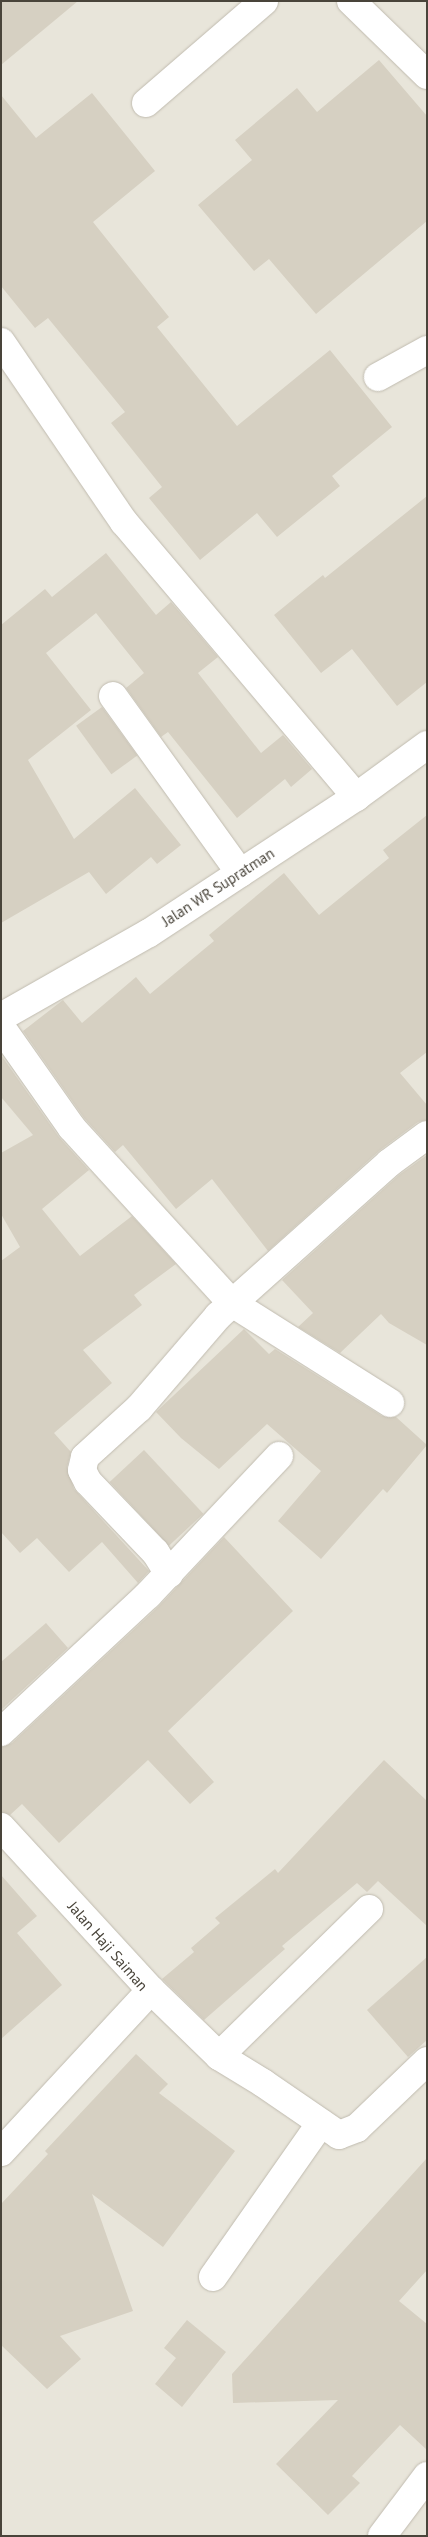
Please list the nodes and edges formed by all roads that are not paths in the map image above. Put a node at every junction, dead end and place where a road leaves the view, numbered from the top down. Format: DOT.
graph roads {
  1 [pos="264,1"];
  2 [pos="351,1"];
  3 [pos="427,75"];
  4 [pos="146,103"];
  5 [pos="1,342"];
  6 [pos="427,350"];
  7 [pos="378,377"];
  8 [pos="113,696"];
  9 [pos="427,745"];
  10 [pos="356,797"];
  11 [pos="240,873"];
  12 [pos="1,1017"];
  13 [pos="1,1027"];
  14 [pos="427,1135"];
  15 [pos="232,1303"];
  16 [pos="390,1403"];
  17 [pos="279,1456"];
  18 [pos="169,1574"];
  19 [pos="1,1732"];
  20 [pos="1,1827"];
  21 [pos="369,1909"];
  22 [pos="151,1990"];
  23 [pos="218,2056"];
  24 [pos="427,2061"];
  25 [pos="320,2123"];
  26 [pos="1,2152"];
  27 [pos="213,2277"];
  28 [pos="427,2476"];
  29 [pos="382,2536"];
  1 -- 4 [label="street"];
  2 -- 3 [label="street"];
  5 -- 10 [label="street"];
  6 -- 7 [label="street"];
  8 -- 11 [label="street"];
  9 -- 10 [label="street, Jalan WR Supratman"];
  10 -- 11 [label="street, Jalan WR Supratman"];
  11 -- 12 [label="street, Jalan WR Supratman"];
  13 -- 15 [label="street"];
  14 -- 15 [label="street"];
  15 -- 16 [label="street"];
  15 -- 18 [label="street"];
  17 -- 18 [label="street"];
  18 -- 19 [label="street"];
  20 -- 22 [label="street, Jalan Haji Saiman"];
  21 -- 23 [label="street"];
  22 -- 23 [label="street"];
  22 -- 26 [label="street, Jalan Haji Saiman"];
  23 -- 25 [label="street"];
  24 -- 25 [label="street"];
  25 -- 27 [label="street"];
  28 -- 29 [label="street"];
}
